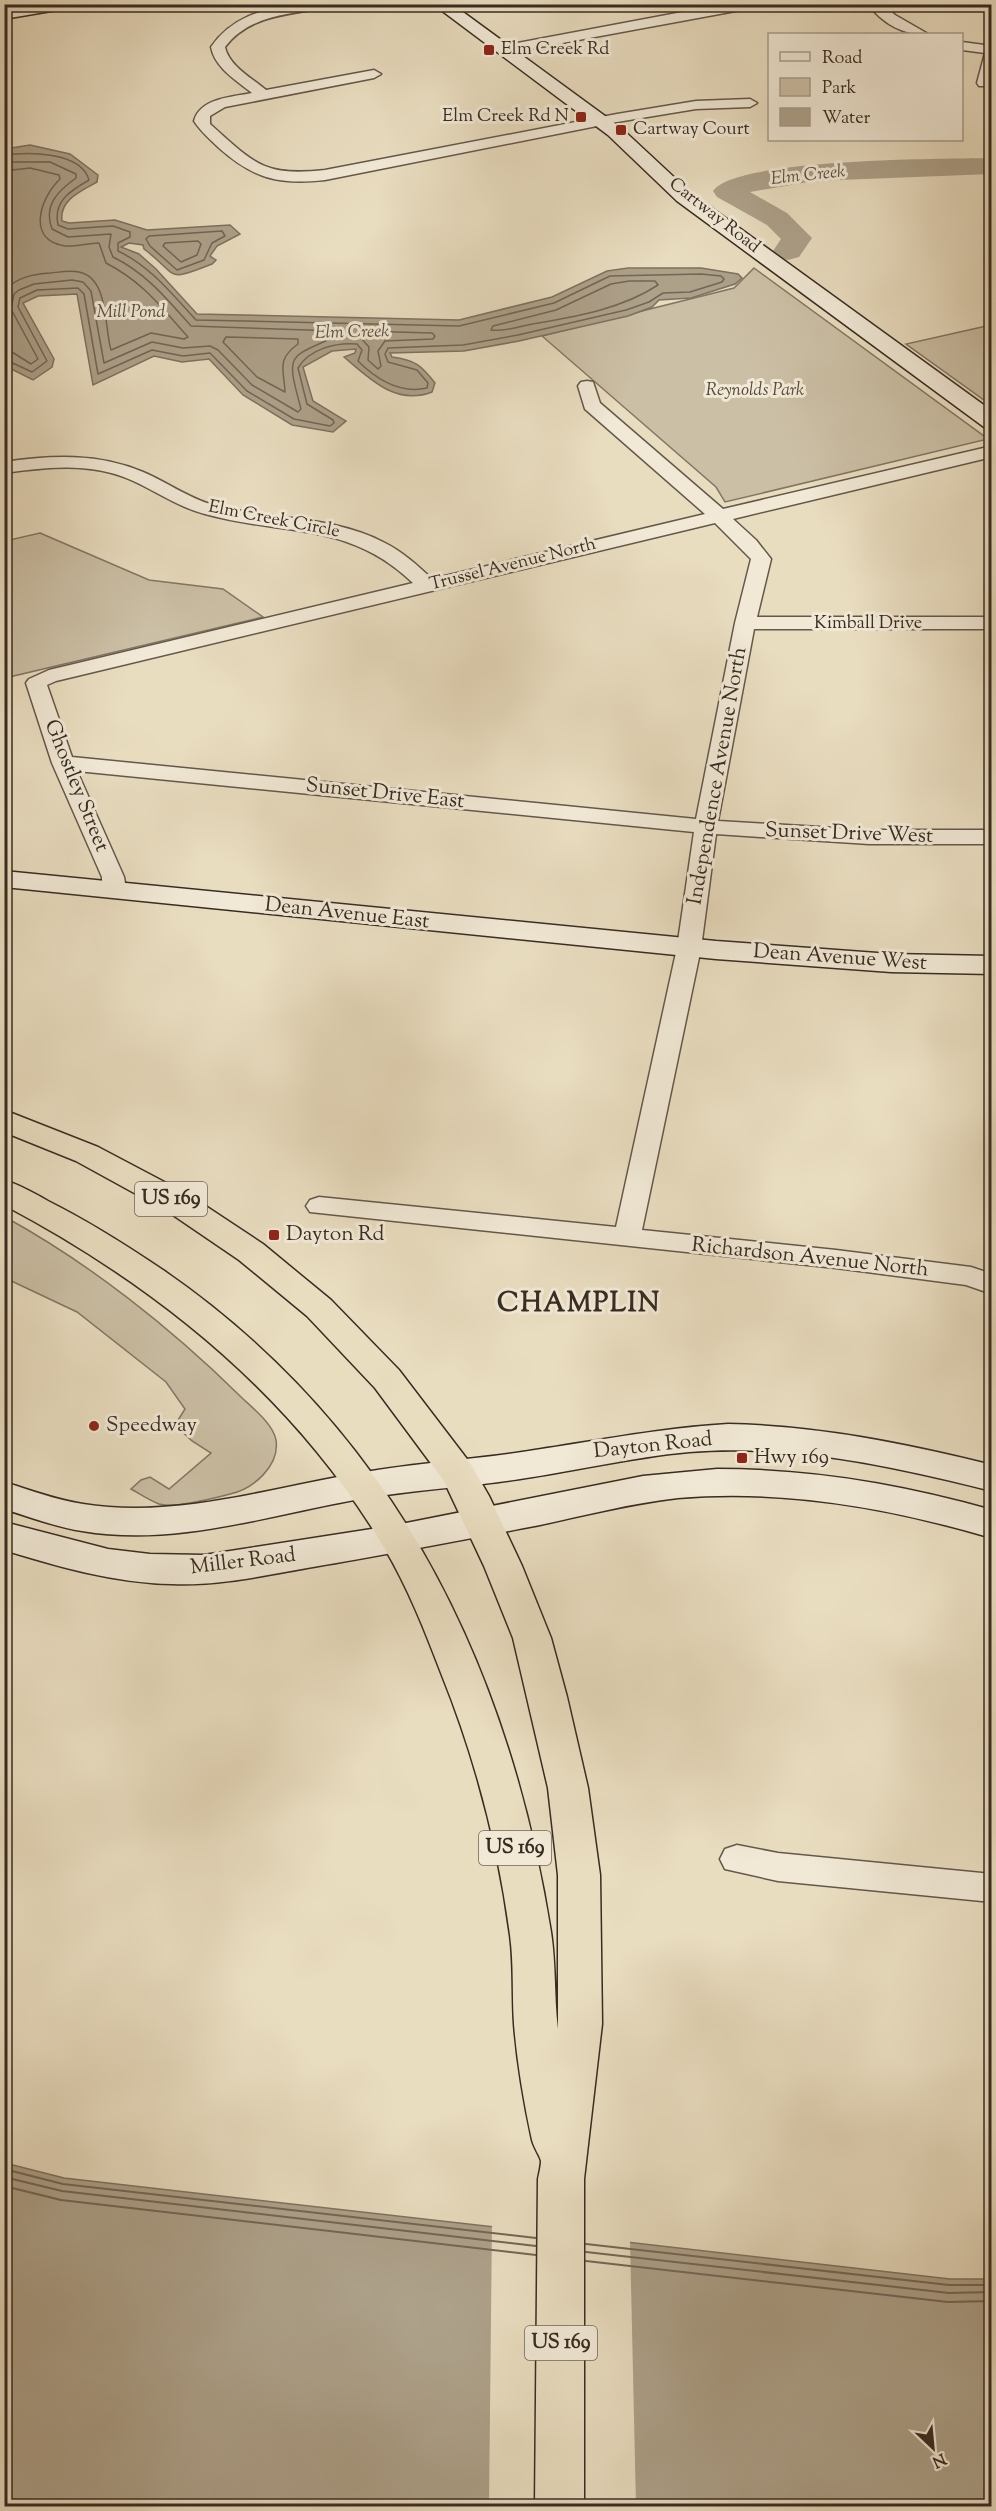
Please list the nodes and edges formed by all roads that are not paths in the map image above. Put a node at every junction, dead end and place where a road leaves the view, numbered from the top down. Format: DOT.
graph roads {
  1 [pos="63,4"];
  2 [pos="324,4"];
  3 [pos="441,4"];
  4 [pos="752,4"];
  5 [pos="874,4"];
  6 [pos="4,14"];
  7 [pos="919,33"];
  8 [pos="963,46"];
  9 [pos="502,50"];
  10 [pos="992,52"];
  11 [pos="374,74"];
  12 [pos="984,83"];
  13 [pos="262,94"];
  14 [pos="750,103"];
  15 [pos="602,122"];
  16 [pos="587,386"];
  17 [pos="992,422"];
  18 [pos="992,451"];
  19 [pos="4,468"];
  20 [pos="719,516"];
  21 [pos="428,586"];
  22 [pos="745,623"];
  23 [pos="992,623"];
  24 [pos="36,683"];
  25 [pos="63,763"];
  26 [pos="706,828"];
  27 [pos="992,837"];
  28 [pos="4,879"];
  29 [pos="114,889"];
  30 [pos="689,948"];
  31 [pos="992,965"];
  32 [pos="4,1120"];
  33 [pos="4,1191"];
  34 [pos="318,1206"];
  35 [pos="627,1238"];
  36 [pos="992,1285"];
  37 [pos="457,1472"];
  38 [pos="992,1478"];
  39 [pos="363,1486"];
  40 [pos="4,1495"];
  41 [pos="484,1521"];
  42 [pos="992,1524"];
  43 [pos="4,1536"];
  44 [pos="397,1537"];
  45 [pos="737,1859"];
  46 [pos="992,1888"];
  47 [pos="561,2179"];
  48 [pos="560,2506"];
  1 -- 6 [label="street"];
  2 -- 13 [label="street"];
  3 -- 9 [label="street, Cartway Road"];
  4 -- 9 [label="street"];
  5 -- 7 [label="street"];
  8 -- 10 [label="street"];
  9 -- 15 [label="street, Cartway Road"];
  10 -- 12 [label="street"];
  11 -- 13 [label="street"];
  13 -- 15 [label="street"];
  14 -- 15 [label="street"];
  15 -- 17 [label="street, Cartway Road"];
  16 -- 20 [label="street, Independence Avenue North"];
  18 -- 20 [label="street, Trussel Avenue North"];
  19 -- 21 [label="street, Elm Creek Circle"];
  20 -- 21 [label="street, Trussel Avenue North"];
  20 -- 22 [label="street, Independence Avenue North"];
  21 -- 24 [label="street, Trussel Avenue North"];
  22 -- 23 [label="street, Kimball Drive"];
  22 -- 26 [label="street, Independence Avenue North"];
  24 -- 25 [label="street, Ghostley Street"];
  25 -- 26 [label="street, Sunset Drive East"];
  25 -- 29 [label="street, Ghostley Street"];
  26 -- 27 [label="street, Sunset Drive West"];
  26 -- 30 [label="street, Independence Avenue North"];
  28 -- 29 [label="street, Dean Avenue East"];
  29 -- 30 [label="street, Dean Avenue East"];
  30 -- 31 [label="street, Dean Avenue West"];
  30 -- 35 [label="street, Independence Avenue North"];
  32 -- 37 [label="highway, US 169"];
  33 -- 39 [label="highway, US 169"];
  34 -- 35 [label="street, Richardson Avenue North"];
  35 -- 36 [label="street, Richardson Avenue North"];
  37 -- 38 [label="street, Dayton Road"];
  37 -- 39 [label="street"];
  37 -- 41 [label="highway, US 169"];
  39 -- 40 [label="street"];
  39 -- 44 [label="highway, US 169"];
  41 -- 42 [label="street, Dayton Road"];
  41 -- 44 [label="street, Miller Road"];
  41 -- 47 [label="highway, US 169"];
  43 -- 44 [label="street, Miller Road"];
  44 -- 47 [label="highway, US 169"];
  45 -- 46 [label="street"];
  47 -- 48 [label="highway, US 169"];
}
